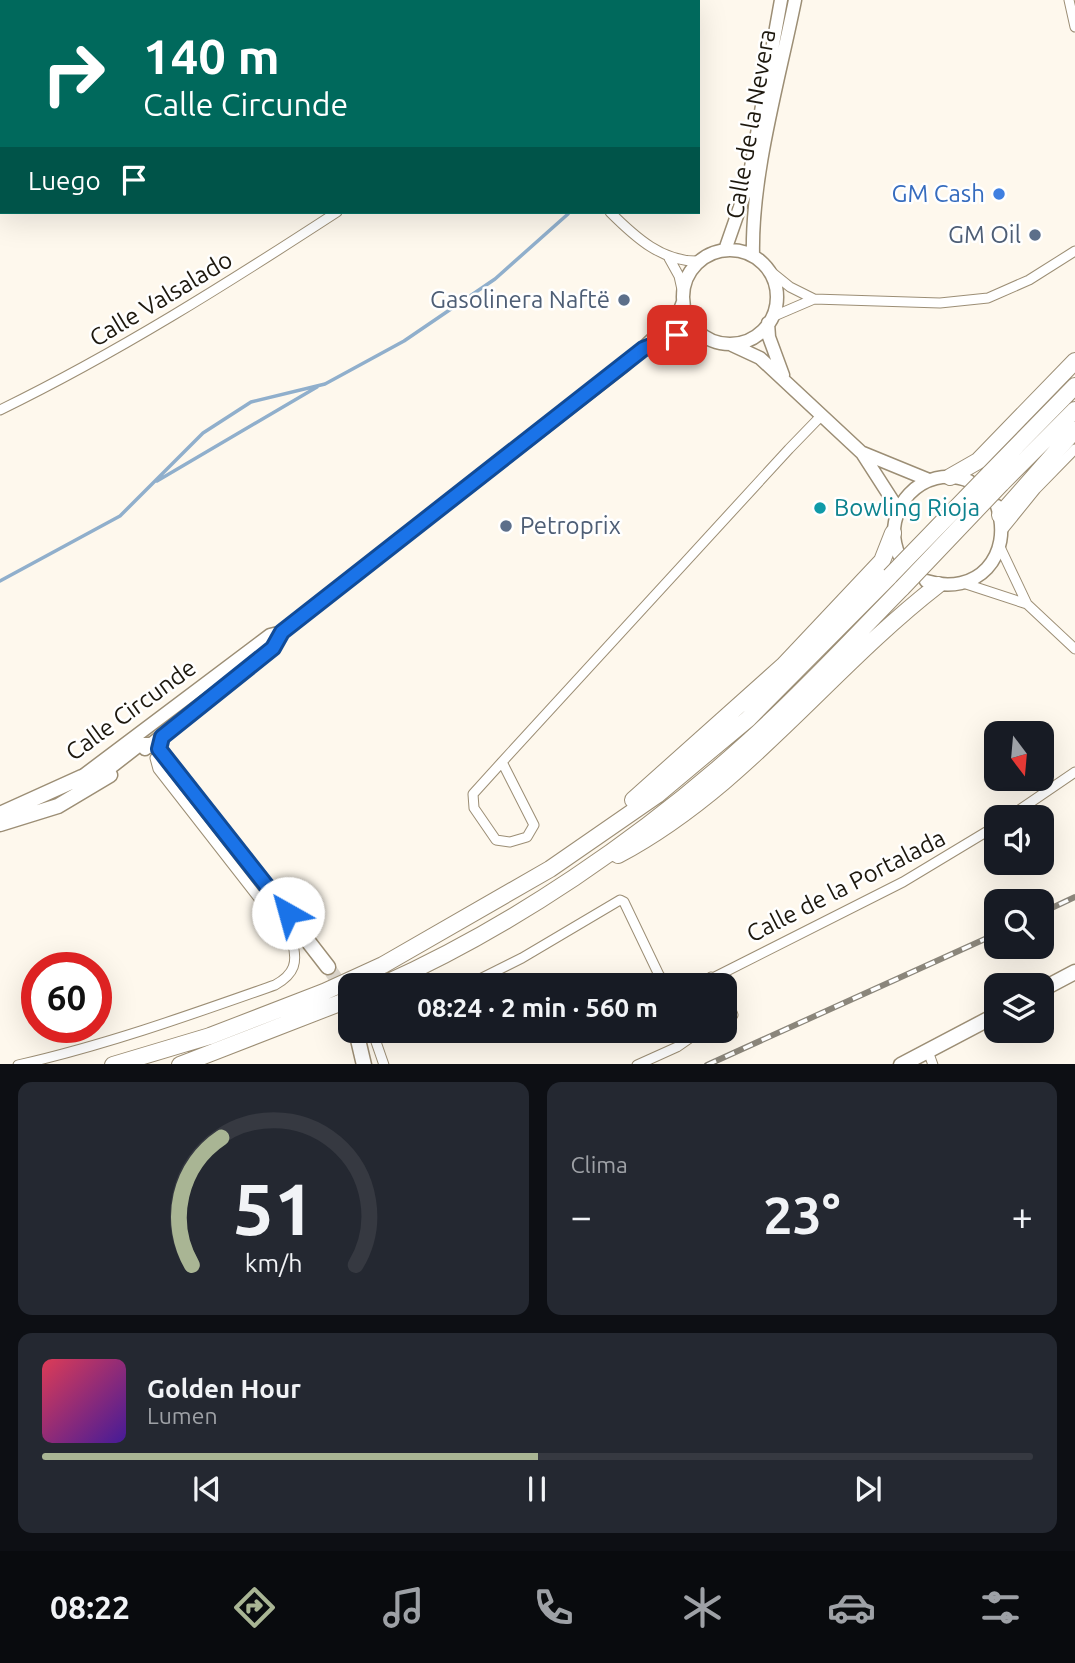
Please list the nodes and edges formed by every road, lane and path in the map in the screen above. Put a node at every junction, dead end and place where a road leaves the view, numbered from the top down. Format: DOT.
graph roads {
  1 [pos="782,0"];
  2 [pos="795,0"];
  3 [pos="1069,0"];
  4 [pos="1075,27"];
  5 [pos="334,214"];
  6 [pos="612,214"];
  7 [pos="724,250"];
  8 [pos="1075,251"];
  9 [pos="754,256"];
  10 [pos="669,258"];
  11 [pos="700,261"];
  12 [pos="769,271"];
  13 [pos="683,298"];
  14 [pos="814,299"];
  15 [pos="770,320"];
  16 [pos="703,335"];
  17 [pos="729,344"];
  18 [pos="643,349"];
  19 [pos="1075,361"];
  20 [pos="786,382"];
  21 [pos="1075,386"];
  22 [pos="0,410"];
  23 [pos="1075,410"];
  24 [pos="821,416"];
  25 [pos="1075,430"];
  26 [pos="1075,449"];
  27 [pos="862,453"];
  28 [pos="950,477"];
  29 [pos="995,479"];
  30 [pos="929,480"];
  31 [pos="969,481"];
  32 [pos="898,509"];
  33 [pos="1000,517"];
  34 [pos="893,533"];
  35 [pos="1000,547"];
  36 [pos="899,555"];
  37 [pos="932,583"];
  38 [pos="963,583"];
  39 [pos="1027,604"];
  40 [pos="282,632"];
  41 [pos="1075,649"];
  42 [pos="198,690"];
  43 [pos="153,751"];
  44 [pos="502,762"];
  45 [pos="1075,772"];
  46 [pos="82,777"];
  47 [pos="1027,805"];
  48 [pos="0,814"];
  49 [pos="0,824"];
  50 [pos="984,833"];
  51 [pos="579,876"];
  52 [pos="512,890"];
  53 [pos="328,967"];
  54 [pos="1075,972"];
  55 [pos="406,973"];
  56 [pos="492,973"];
  57 [pos="658,973"];
  58 [pos="719,973"];
  59 [pos="1054,983"];
  60 [pos="338,1004"];
  61 [pos="984,1023"];
  62 [pos="354,1043"];
  63 [pos="363,1043"];
  64 [pos="376,1043"];
  65 [pos="683,1043"];
  66 [pos="360,1045"];
  67 [pos="931,1058"];
  68 [pos="23,1064"];
  69 [pos="116,1064"];
  70 [pos="183,1064"];
  71 [pos="355,1064"];
  72 [pos="364,1064"];
  73 [pos="384,1064"];
  74 [pos="639,1064"];
  75 [pos="905,1064"];
  1 -- 7 [label="main road, Calle de la Nevera"];
  2 -- 9 [label="main road, Calle de la Nevera"];
  3 -- 4 [label="street"];
  5 -- 22 [label="street, Calle Valsalado"];
  6 -- 10 [label="street"];
  7 -- 9 [label="main road"];
  7 -- 11 [label="main road"];
  8 -- 14 [label="street"];
  9 -- 12 [label="main road"];
  10 -- 11 [label="street"];
  10 -- 13 [label="street"];
  11 -- 13 [label="main road"];
  12 -- 14 [label="street"];
  12 -- 15 [label="main road"];
  13 -- 16 [label="main road"];
  13 -- 18 [label="main road, Calle Circunde"];
  14 -- 15 [label="street"];
  15 -- 17 [label="main road"];
  15 -- 20 [label="main road"];
  16 -- 17 [label="main road"];
  16 -- 18 [label="main road, Calle Circunde"];
  17 -- 20 [label="main road"];
  18 -- 40 [label="main road, Calle Circunde"];
  19 -- 28 [label="highway"];
  20 -- 24 [label="main road"];
  21 -- 29 [label="highway"];
  23 -- 29 [label="highway"];
  24 -- 27 [label="main road"];
  24 -- 44 [label="street"];
  25 -- 33 [label="highway"];
  26 -- 33 [label="street"];
  27 -- 30 [label="main road"];
  27 -- 32 [label="main road"];
  28 -- 30 [label="main road"];
  28 -- 31 [label="main road"];
  29 -- 51 [label="highway, bridge"];
  29 -- 52 [label="highway, bridge"];
  30 -- 32 [label="main road"];
  32 -- 34 [label="main road"];
  33 -- 35 [label="main road"];
  34 -- 36 [label="main road"];
  34 -- 52 [label="highway"];
  35 -- 38 [label="main road"];
  35 -- 39 [label="street"];
  37 -- 38 [label="main road"];
  37 -- 51 [label="highway"];
  38 -- 39 [label="street"];
  39 -- 41 [label="street"];
  40 -- 42 [label="main road, Calle Circunde"];
  40 -- 43 [label="main road, Calle Circunde"];
  42 -- 43 [label="main road"];
  42 -- 46 [label="main road, Calle Circunde"];
  43 -- 46 [label="main road"];
  43 -- 49 [label="main road, Calle Circunde"];
  43 -- 53 [label="main road"];
  43 -- 68 [label="street"];
  44 -- 44 [label="street"];
  45 -- 47 [label="street"];
  46 -- 48 [label="main road, Calle Circunde"];
  50 -- 58 [label="street, Calle de la Portalada"];
  51 -- 55 [label="highway"];
  52 -- 69 [label="highway"];
  54 -- 59 [label="main road"];
  56 -- 57 [label="street"];
  60 -- 70 [label="highway"];
  61 -- 67 [label="main road"];
  62 -- 71 [label="main road"];
  63 -- 66 [label="street"];
  64 -- 73 [label="street"];
  65 -- 74 [label="street"];
  66 -- 72 [label="main road"];
  67 -- 75 [label="main road"];
}
